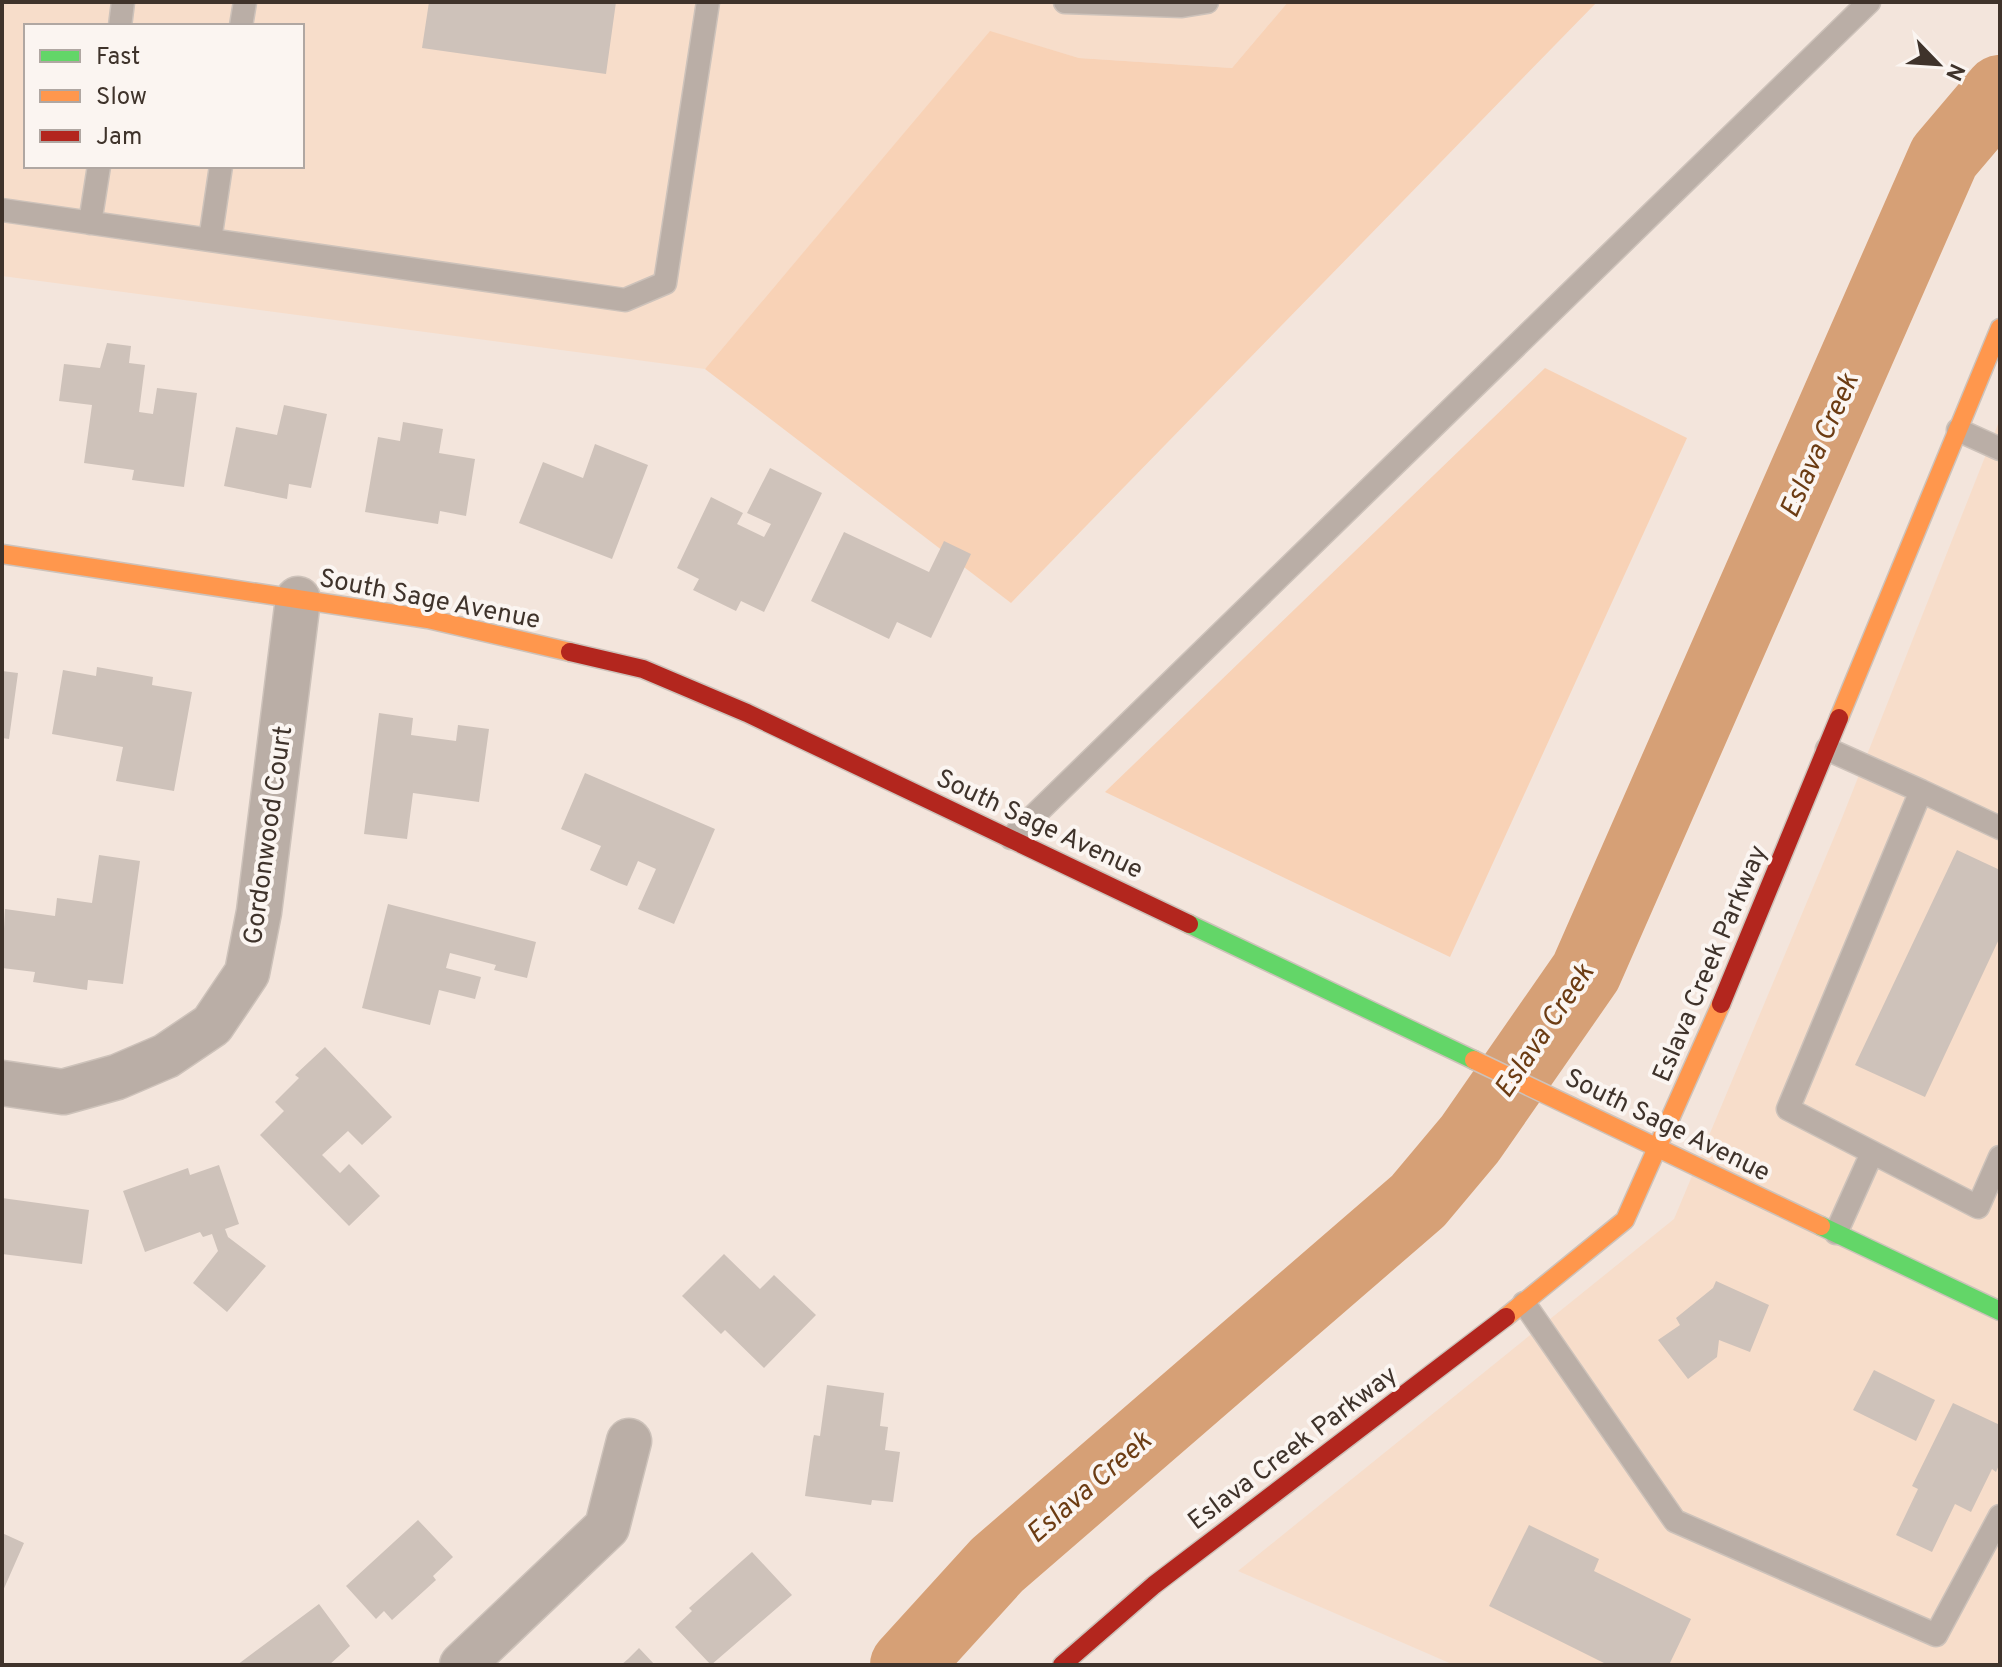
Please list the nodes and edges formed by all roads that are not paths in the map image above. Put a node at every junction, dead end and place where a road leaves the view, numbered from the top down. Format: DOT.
graph roads {
  1 [pos="123,2"];
  2 [pos="245,2"];
  3 [pos="708,2"];
  4 [pos="1065,2"];
  5 [pos="1207,2"];
  6 [pos="1869,2"];
  7 [pos="120,24"];
  8 [pos="241,24"];
  9 [pos="99,168"];
  10 [pos="221,168"];
  11 [pos="2,210"];
  12 [pos="90,223"];
  13 [pos="210,240"];
  14 [pos="2000,328"];
  15 [pos="1958,430"];
  16 [pos="2000,449"];
  17 [pos="2,554"];
  18 [pos="298,599"];
  19 [pos="1827,749"];
  20 [pos="1921,791"];
  21 [pos="2000,828"];
  22 [pos="1011,838"];
  23 [pos="2,1083"];
  24 [pos="1658,1148"];
  25 [pos="1872,1153"];
  26 [pos="2000,1157"];
  27 [pos="1836,1233"];
  28 [pos="1524,1303"];
  29 [pos="2000,1311"];
  30 [pos="629,1441"];
  31 [pos="2000,1516"];
  32 [pos="462,1665"];
  33 [pos="1062,1665"];
  1 -- 7 [label="lane"];
  2 -- 8 [label="lane"];
  3 -- 13 [label="lane"];
  4 -- 5 [label="lane"];
  6 -- 22 [label="lane"];
  9 -- 12 [label="lane"];
  10 -- 13 [label="lane"];
  11 -- 12 [label="lane"];
  12 -- 13 [label="lane"];
  14 -- 15 [label="street, Eslava Creek Parkway"];
  15 -- 16 [label="lane"];
  15 -- 19 [label="street, Eslava Creek Parkway"];
  17 -- 18 [label="street, South Sage Avenue"];
  18 -- 22 [label="street, South Sage Avenue"];
  18 -- 23 [label="street, Gordonwood Court"];
  19 -- 20 [label="lane"];
  19 -- 24 [label="street, Eslava Creek Parkway"];
  20 -- 21 [label="lane"];
  20 -- 25 [label="lane"];
  22 -- 24 [label="street, South Sage Avenue"];
  24 -- 27 [label="street, South Sage Avenue"];
  24 -- 28 [label="street, Eslava Creek Parkway"];
  25 -- 26 [label="lane"];
  25 -- 27 [label="lane"];
  27 -- 29 [label="street, South Sage Avenue"];
  28 -- 31 [label="lane"];
  28 -- 33 [label="street, Eslava Creek Parkway"];
  30 -- 32 [label="street"];
}
